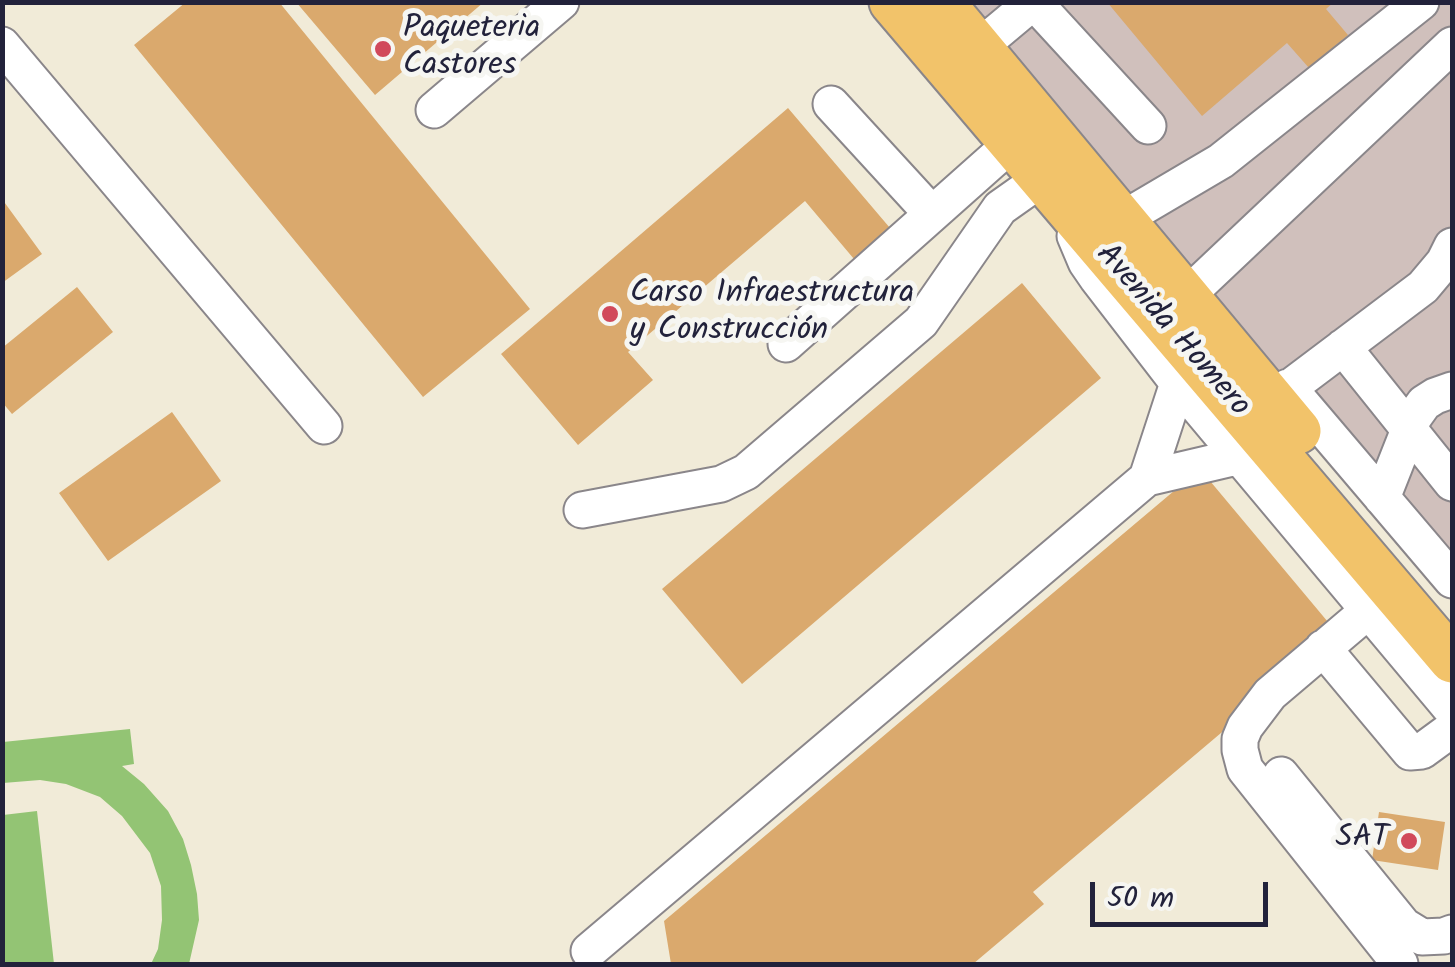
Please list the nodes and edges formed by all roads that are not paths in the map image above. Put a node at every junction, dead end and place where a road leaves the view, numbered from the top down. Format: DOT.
graph roads {
  1 [pos="561,2"];
  2 [pos="892,2"];
  3 [pos="941,2"];
  4 [pos="1034,2"];
  5 [pos="1421,2"];
  6 [pos="1452,44"];
  7 [pos="2,45"];
  8 [pos="978,48"];
  9 [pos="832,104"];
  10 [pos="434,110"];
  11 [pos="1148,126"];
  12 [pos="1011,144"];
  13 [pos="1082,199"];
  14 [pos="932,214"];
  15 [pos="1452,246"];
  16 [pos="1200,283"];
  17 [pos="786,344"];
  18 [pos="1343,347"];
  19 [pos="1178,383"];
  20 [pos="1289,388"];
  21 [pos="1452,390"];
  22 [pos="324,426"];
  23 [pos="1408,428"];
  24 [pos="1241,456"];
  25 [pos="1147,478"];
  26 [pos="1452,484"];
  27 [pos="1382,498"];
  28 [pos="582,510"];
  29 [pos="1439,602"];
  30 [pos="1369,610"];
  31 [pos="1323,648"];
  32 [pos="1452,660"];
  33 [pos="1452,710"];
  34 [pos="1452,729"];
  35 [pos="1281,775"];
  36 [pos="1452,933"];
  37 [pos="589,951"];
  38 [pos="1400,964"];
  1 -- 10 [label="lane"];
  2 -- 12 [label="main road, Avenida Homero"];
  3 -- 8 [label="main road, Avenida Homero"];
  4 -- 8 [label="lane"];
  4 -- 11 [label="lane"];
  5 -- 13 [label="lane"];
  6 -- 16 [label="lane"];
  7 -- 22 [label="lane"];
  8 -- 13 [label="main road, Avenida Homero"];
  9 -- 14 [label="lane"];
  12 -- 13 [label="main road, Avenida Homero"];
  12 -- 14 [label="lane"];
  13 -- 16 [label="lane"];
  13 -- 19 [label="lane"];
  13 -- 28 [label="lane"];
  13 -- 29 [label="main road, Avenida Homero"];
  14 -- 17 [label="lane"];
  15 -- 18 [label="lane"];
  16 -- 20 [label="lane"];
  18 -- 20 [label="lane"];
  18 -- 23 [label="lane"];
  19 -- 24 [label="lane"];
  19 -- 25 [label="lane"];
  20 -- 27 [label="lane"];
  21 -- 23 [label="lane"];
  23 -- 26 [label="lane"];
  23 -- 27 [label="lane"];
  24 -- 25 [label="lane"];
  24 -- 30 [label="lane"];
  25 -- 37 [label="lane"];
  27 -- 29 [label="lane"];
  29 -- 32 [label="main road, Avenida Homero"];
  30 -- 31 [label="lane"];
  30 -- 33 [label="lane"];
  31 -- 34 [label="lane"];
  31 -- 38 [label="lane"];
  35 -- 36 [label="lane"];
}
